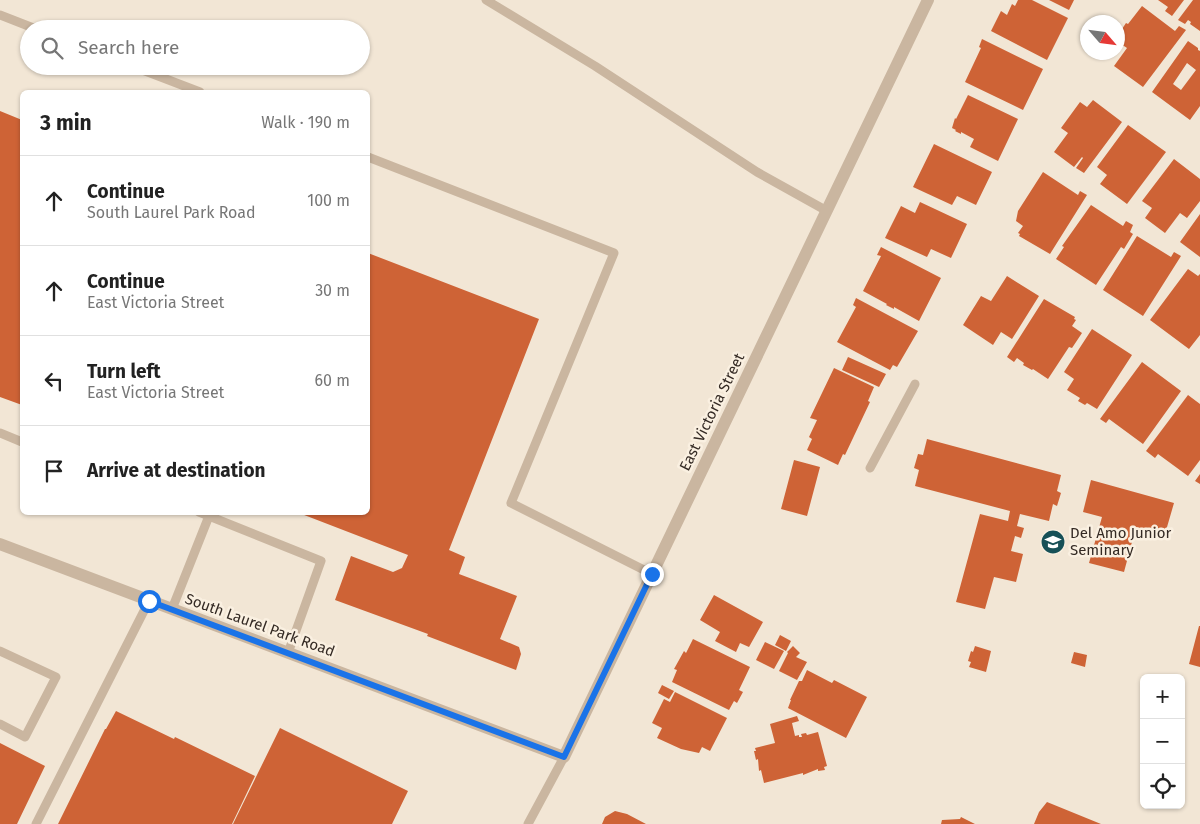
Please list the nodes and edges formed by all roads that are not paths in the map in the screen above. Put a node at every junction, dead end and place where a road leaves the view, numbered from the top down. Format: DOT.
graph roads {
  1 [pos="486,0"];
  2 [pos="928,0"];
  3 [pos="0,15"];
  4 [pos="20,23"];
  5 [pos="156,75"];
  6 [pos="195,90"];
  7 [pos="370,158"];
  8 [pos="827,211"];
  9 [pos="915,384"];
  10 [pos="0,433"];
  11 [pos="20,441"];
  12 [pos="870,468"];
  13 [pos="209,516"];
  14 [pos="0,544"];
  15 [pos="652,574"];
  16 [pos="149,601"];
  17 [pos="172,609"];
  18 [pos="0,651"];
  19 [pos="288,652"];
  20 [pos="0,724"];
  21 [pos="564,757"];
  22 [pos="36,824"];
  23 [pos="528,824"];
  1 -- 8 [label="lane"];
  2 -- 8 [label="street, East Victoria Street"];
  3 -- 4 [label="lane"];
  5 -- 6 [label="lane"];
  7 -- 15 [label="lane"];
  8 -- 15 [label="street, East Victoria Street"];
  9 -- 12 [label="lane"];
  10 -- 11 [label="lane"];
  13 -- 17 [label="lane"];
  13 -- 19 [label="lane"];
  14 -- 16 [label="street, South Laurel Park Road"];
  15 -- 21 [label="street, East Victoria Street"];
  16 -- 17 [label="street, South Laurel Park Road"];
  16 -- 22 [label="lane"];
  17 -- 19 [label="street, South Laurel Park Road"];
  18 -- 20 [label="lane"];
  19 -- 21 [label="street, South Laurel Park Road"];
  21 -- 23 [label="lane"];
}
